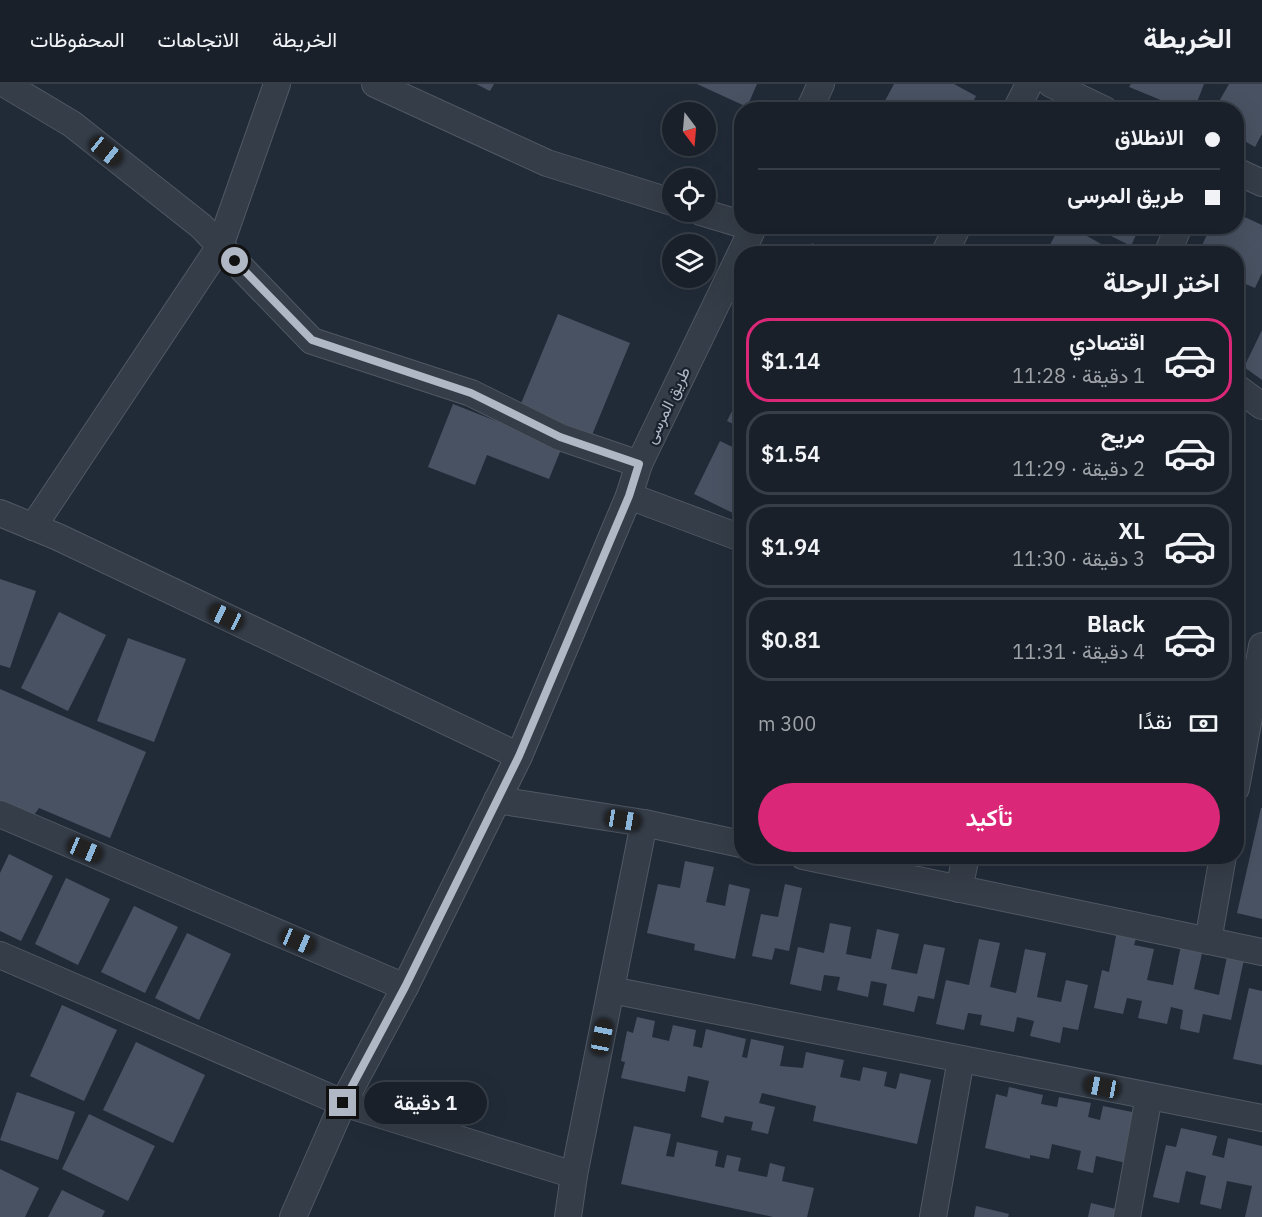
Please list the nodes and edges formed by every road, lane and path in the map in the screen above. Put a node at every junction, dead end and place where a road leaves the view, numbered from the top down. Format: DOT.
graph roads {
  1 [pos="5,84"];
  2 [pos="277,84"];
  3 [pos="375,84"];
  4 [pos="822,84"];
  5 [pos="1029,84"];
  6 [pos="1051,84"];
  7 [pos="813,102"];
  8 [pos="1020,102"];
  9 [pos="1088,102"];
  10 [pos="1244,175"];
  11 [pos="1262,183"];
  12 [pos="662,199"];
  13 [pos="716,216"];
  14 [pos="734,222"];
  15 [pos="220,246"];
  16 [pos="734,258"];
  17 [pos="1244,393"];
  18 [pos="1262,406"];
  19 [pos="639,464"];
  20 [pos="629,496"];
  21 [pos="0,513"];
  22 [pos="33,526"];
  23 [pos="734,535"];
  24 [pos="1262,646"];
  25 [pos="1244,744"];
  26 [pos="519,756"];
  27 [pos="497,800"];
  28 [pos="0,814"];
  29 [pos="644,823"];
  30 [pos="734,842"];
  31 [pos="841,864"];
  32 [pos="964,864"];
  33 [pos="1222,864"];
  34 [pos="959,889"];
  35 [pos="1208,940"];
  36 [pos="1262,952"];
  37 [pos="0,955"];
  38 [pos="405,987"];
  39 [pos="611,990"];
  40 [pos="961,1059"];
  41 [pos="1149,1096"];
  42 [pos="343,1103"];
  43 [pos="1262,1118"];
  44 [pos="574,1175"];
  45 [pos="292,1215"];
  46 [pos="576,1216"];
  47 [pos="933,1217"];
  48 [pos="1127,1217"];
  1 -- 15 [label="street"];
  2 -- 15 [label="street"];
  3 -- 12 [label="street"];
  4 -- 7 [label="street"];
  5 -- 8 [label="street"];
  6 -- 9 [label="street"];
  10 -- 11 [label="street"];
  13 -- 14 [label="street"];
  15 -- 19 [label="street"];
  15 -- 22 [label="street"];
  16 -- 19 [label="street, طريق المرسى"];
  17 -- 18 [label="street"];
  19 -- 20 [label="street, طريق المرسى"];
  20 -- 23 [label="street"];
  20 -- 26 [label="street, طريق المرسى"];
  21 -- 22 [label="street"];
  22 -- 26 [label="street"];
  24 -- 25 [label="street"];
  26 -- 27 [label="street, طريق المرسى"];
  27 -- 29 [label="street"];
  27 -- 38 [label="street, طريق المرسى"];
  28 -- 38 [label="street"];
  29 -- 30 [label="street"];
  29 -- 39 [label="street"];
  31 -- 34 [label="street"];
  32 -- 34 [label="street"];
  33 -- 35 [label="street"];
  34 -- 35 [label="street"];
  35 -- 36 [label="street"];
  37 -- 42 [label="street"];
  38 -- 42 [label="street, طريق المرسى"];
  39 -- 40 [label="street"];
  39 -- 44 [label="street"];
  40 -- 41 [label="street"];
  40 -- 47 [label="street"];
  41 -- 43 [label="street"];
  41 -- 48 [label="street"];
  42 -- 44 [label="street"];
  42 -- 45 [label="street, طريق المرسى"];
  44 -- 46 [label="street"];
}
